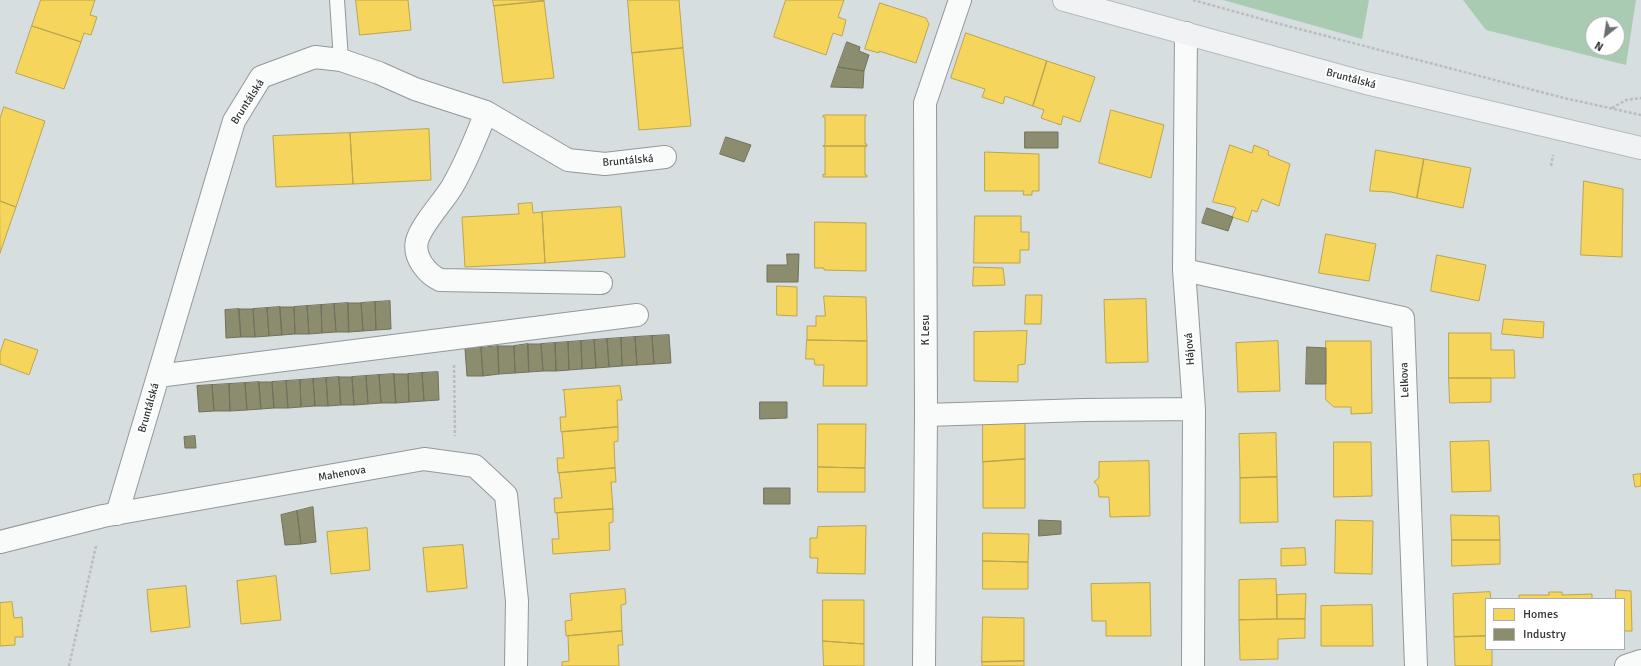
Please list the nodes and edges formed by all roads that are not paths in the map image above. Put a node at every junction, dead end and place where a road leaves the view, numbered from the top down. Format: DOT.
graph roads {
  1 [pos="338,0"];
  2 [pos="960,0"];
  3 [pos="1064,0"];
  4 [pos="1186,33"];
  5 [pos="342,60"];
  6 [pos="486,112"];
  7 [pos="1641,148"];
  8 [pos="666,157"];
  9 [pos="1184,270"];
  10 [pos="601,283"];
  11 [pos="637,315"];
  12 [pos="158,376"];
  13 [pos="1194,409"];
  14 [pos="926,415"];
  15 [pos="110,515"];
  16 [pos="0,542"];
  17 [pos="1641,661"];
  18 [pos="516,666"];
  19 [pos="924,666"];
  20 [pos="1193,666"];
  21 [pos="1416,666"];
  22 [pos="1626,666"];
  1 -- 5 [label="lane"];
  2 -- 14 [label="street, K Lesu"];
  3 -- 4 [label="main road, Bruntálská"];
  4 -- 7 [label="main road, Bruntálská"];
  4 -- 9 [label="street, Hájová"];
  5 -- 6 [label="street, Bruntálská"];
  5 -- 12 [label="street, Bruntálská"];
  6 -- 8 [label="street, Bruntálská"];
  6 -- 10 [label="street"];
  9 -- 13 [label="street, Hájová"];
  9 -- 21 [label="street, Lelkova"];
  11 -- 12 [label="street"];
  12 -- 15 [label="street, Bruntálská"];
  13 -- 14 [label="street"];
  13 -- 20 [label="street, Hájová"];
  14 -- 19 [label="street, K Lesu"];
  15 -- 16 [label="street, Mahenova"];
  15 -- 18 [label="street, Mahenova"];
  17 -- 22 [label="street"];
}
